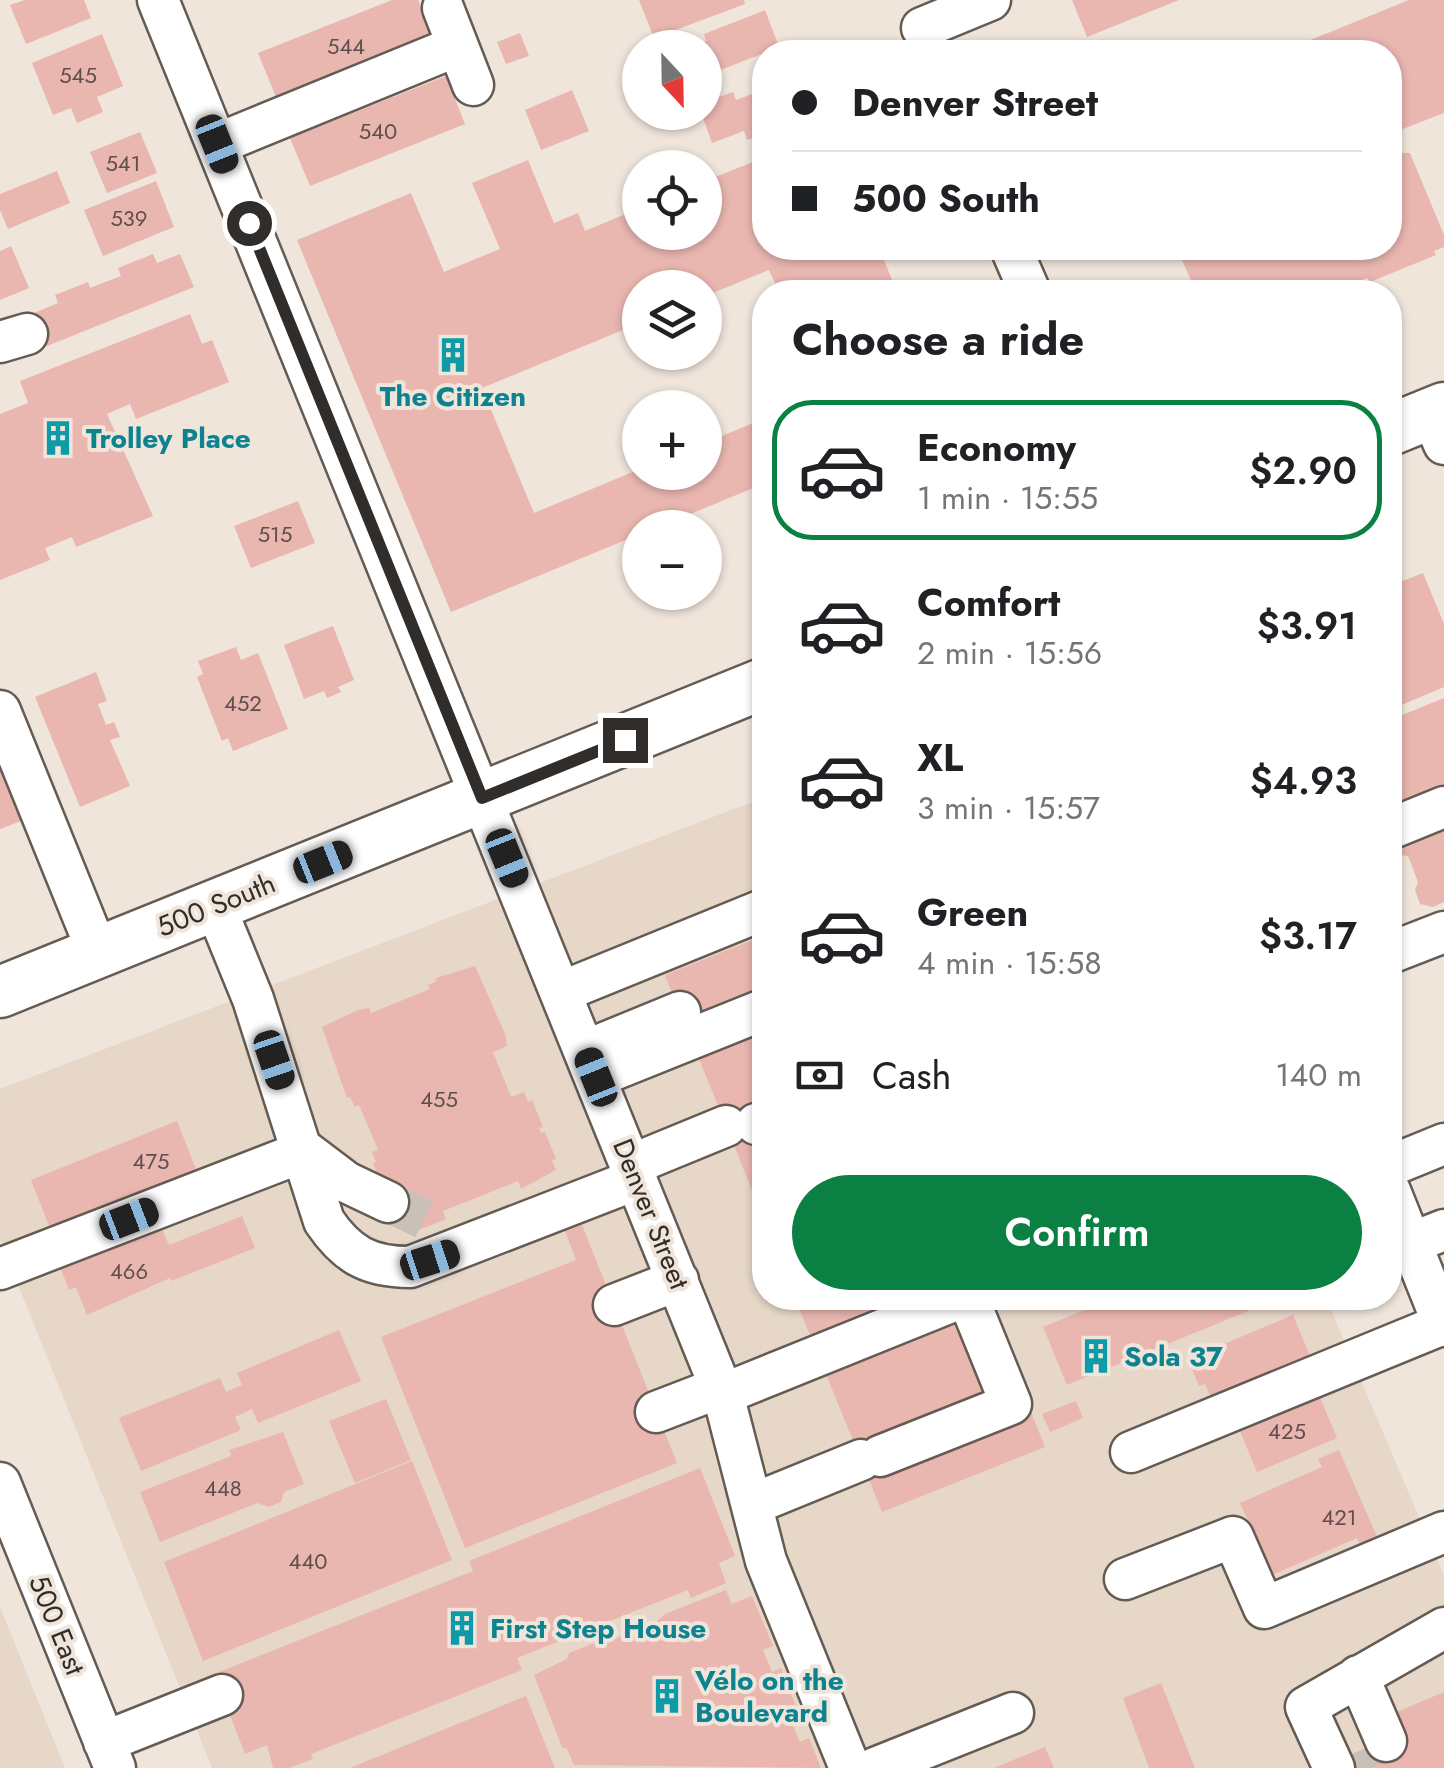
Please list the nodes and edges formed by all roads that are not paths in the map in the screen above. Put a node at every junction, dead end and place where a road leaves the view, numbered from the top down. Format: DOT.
graph roads {
  1 [pos="158,0"];
  2 [pos="990,0"];
  3 [pos="442,8"];
  4 [pos="921,27"];
  5 [pos="458,46"];
  6 [pos="473,85"];
  7 [pos="217,144"];
  8 [pos="752,688"];
  9 [pos="0,711"];
  10 [pos="482,798"];
  11 [pos="1444,807"];
  12 [pos="1402,824"];
  13 [pos="215,906"];
  14 [pos="752,914"];
  15 [pos="1444,932"];
  16 [pos="1402,948"];
  17 [pos="98,953"];
  18 [pos="0,992"];
  19 [pos="561,992"];
  20 [pos="680,1012"];
  21 [pos="752,1013"];
  22 [pos="590,1064"];
  23 [pos="749,1124"];
  24 [pos="1444,1144"];
  25 [pos="305,1151"];
  26 [pos="1402,1161"];
  27 [pos="634,1172"];
  28 [pos="388,1202"];
  29 [pos="1402,1206"];
  30 [pos="1428,1237"];
  31 [pos="0,1269"];
  32 [pos="678,1280"];
  33 [pos="614,1305"];
  34 [pos="933,1310"];
  35 [pos="970,1310"];
  36 [pos="1444,1325"];
  37 [pos="722,1390"];
  38 [pos="656,1412"];
  39 [pos="1131,1452"];
  40 [pos="0,1483"];
  41 [pos="752,1504"];
  42 [pos="1444,1532"];
  43 [pos="1124,1579"];
  44 [pos="1444,1628"];
  45 [pos="1334,1691"];
  46 [pos="222,1695"];
  47 [pos="1013,1713"];
  48 [pos="1360,1753"];
  49 [pos="110,1755"];
  50 [pos="850,1768"];
  51 [pos="875,1768"];
  1 -- 7 [label="street, Denver Street"];
  2 -- 4 [label="street"];
  3 -- 5 [label="street"];
  5 -- 6 [label="street"];
  5 -- 7 [label="street"];
  7 -- 10 [label="street, Denver Street"];
  8 -- 10 [label="main road, 500 South"];
  9 -- 17 [label="street"];
  10 -- 13 [label="main road, 500 South"];
  10 -- 19 [label="street, Denver Street"];
  11 -- 12 [label="street"];
  13 -- 17 [label="main road, 500 South"];
  13 -- 25 [label="street"];
  14 -- 19 [label="street"];
  15 -- 16 [label="street"];
  17 -- 18 [label="main road, 500 South"];
  19 -- 22 [label="street, Denver Street"];
  20 -- 22 [label="street"];
  21 -- 22 [label="street"];
  22 -- 27 [label="street, Denver Street"];
  23 -- 27 [label="street"];
  24 -- 26 [label="street"];
  25 -- 27 [label="street"];
  25 -- 28 [label="street"];
  25 -- 31 [label="street"];
  27 -- 32 [label="street, Denver Street"];
  29 -- 30 [label="street"];
  30 -- 36 [label="street"];
  32 -- 33 [label="street"];
  32 -- 37 [label="street, Denver Street"];
  34 -- 37 [label="street"];
  35 -- 41 [label="street"];
  36 -- 39 [label="street"];
  37 -- 38 [label="street"];
  37 -- 41 [label="street, Denver Street"];
  40 -- 49 [label="street, 500 East"];
  41 -- 50 [label="street, Denver Street"];
  42 -- 43 [label="street"];
  44 -- 45 [label="street"];
  45 -- 48 [label="street"];
  45 -- 48 [label="street"];
  46 -- 49 [label="street"];
  47 -- 51 [label="street"];
}
